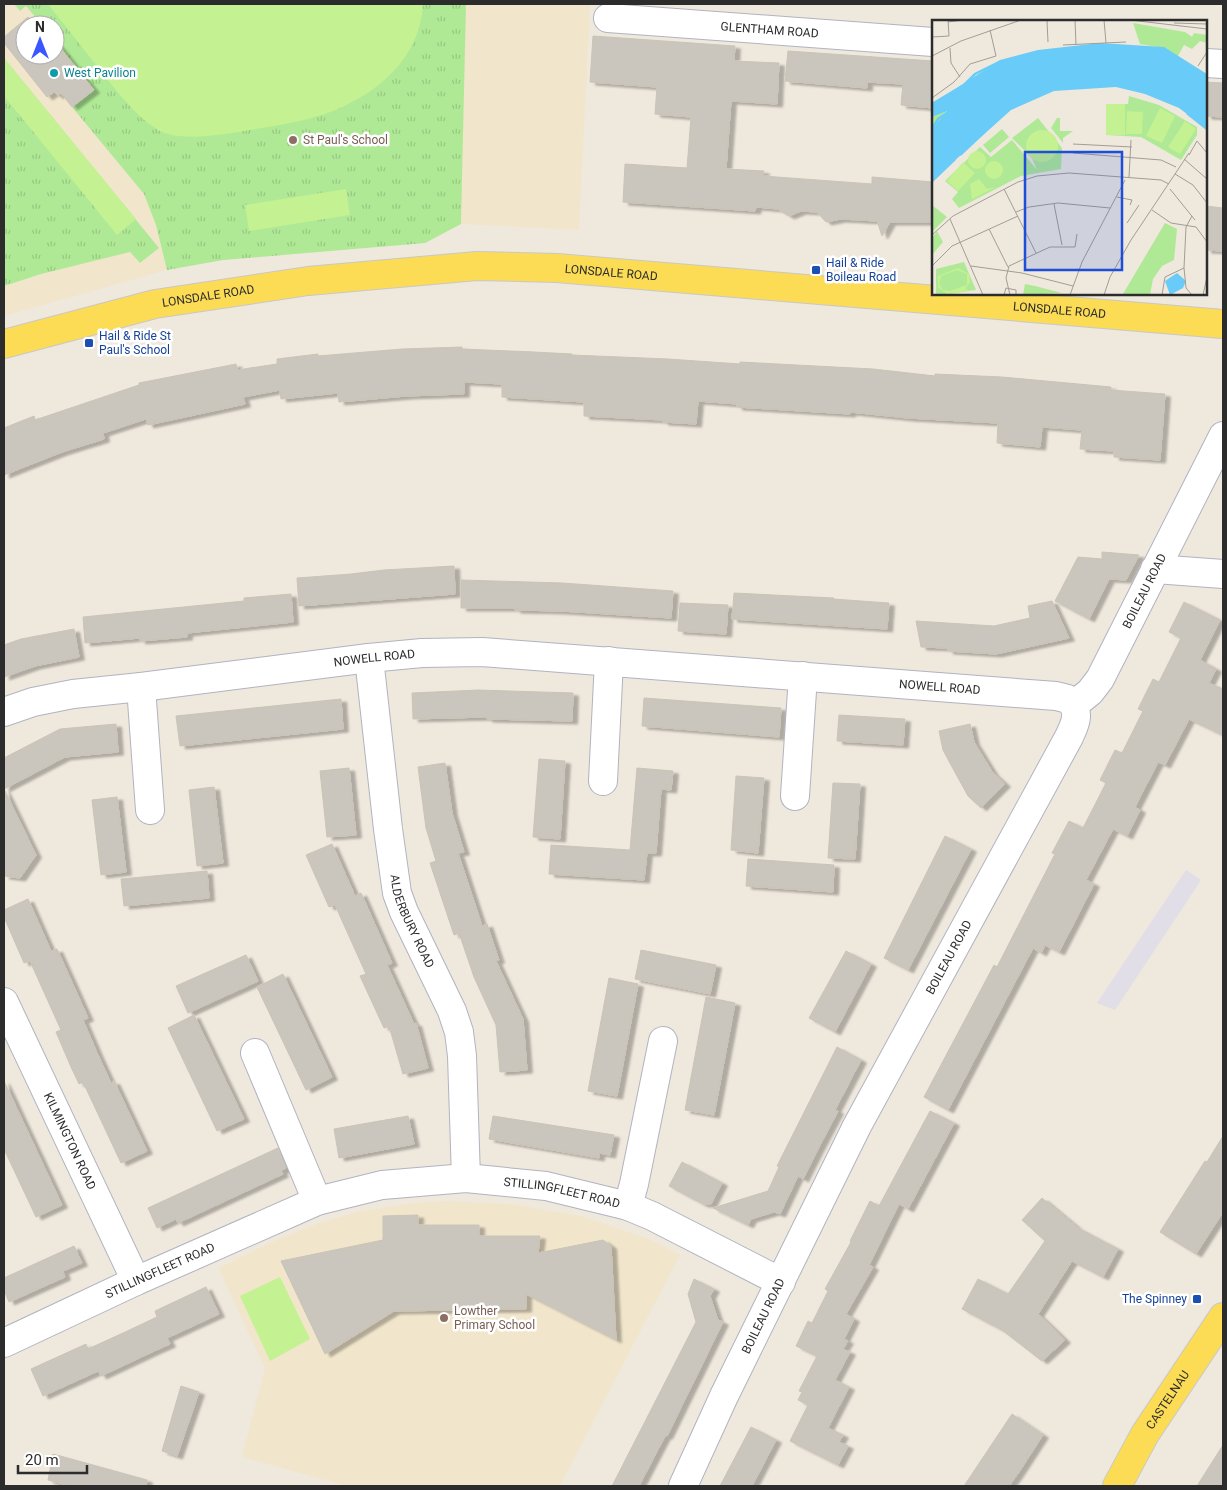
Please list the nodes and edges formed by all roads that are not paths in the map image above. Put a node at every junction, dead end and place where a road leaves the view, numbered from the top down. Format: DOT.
graph roads {
  1 [pos="608,18"];
  2 [pos="932,42"];
  3 [pos="1207,62"];
  4 [pos="1223,64"];
  5 [pos="1223,324"];
  6 [pos="4,344"];
  7 [pos="1223,436"];
  8 [pos="1155,569"];
  9 [pos="1223,574"];
  10 [pos="369,658"];
  11 [pos="609,661"];
  12 [pos="803,676"];
  13 [pos="141,687"];
  14 [pos="1074,705"];
  15 [pos="4,712"];
  16 [pos="602,781"];
  17 [pos="795,796"];
  18 [pos="150,810"];
  19 [pos="4,1002"];
  20 [pos="663,1041"];
  21 [pos="255,1054"];
  22 [pos="466,1178"];
  23 [pos="317,1201"];
  24 [pos="628,1206"];
  25 [pos="136,1281"];
  26 [pos="781,1282"];
  27 [pos="1223,1317"];
  28 [pos="4,1343"];
  29 [pos="682,1486"];
  30 [pos="1117,1486"];
  1 -- 2 [label="street, GLENTHAM ROAD"];
  3 -- 4 [label="street"];
  5 -- 6 [label="main road, LONSDALE ROAD"];
  7 -- 8 [label="street, BOILEAU ROAD"];
  8 -- 9 [label="street"];
  8 -- 14 [label="street, BOILEAU ROAD"];
  10 -- 11 [label="street, NOWELL ROAD"];
  10 -- 13 [label="street, NOWELL ROAD"];
  10 -- 22 [label="street, ALDERBURY ROAD"];
  11 -- 12 [label="street, NOWELL ROAD"];
  11 -- 16 [label="street"];
  12 -- 14 [label="street, NOWELL ROAD"];
  12 -- 17 [label="street"];
  13 -- 15 [label="street, NOWELL ROAD"];
  13 -- 18 [label="street"];
  14 -- 26 [label="street, BOILEAU ROAD"];
  19 -- 25 [label="street, KILMINGTON ROAD"];
  20 -- 24 [label="street, STILLINGFLEET ROAD"];
  21 -- 23 [label="street"];
  22 -- 23 [label="street, STILLINGFLEET ROAD"];
  22 -- 24 [label="street, STILLINGFLEET ROAD"];
  23 -- 25 [label="street, STILLINGFLEET ROAD"];
  24 -- 26 [label="street, STILLINGFLEET ROAD"];
  25 -- 28 [label="street, STILLINGFLEET ROAD"];
  26 -- 29 [label="street, BOILEAU ROAD"];
  27 -- 30 [label="main road, CASTELNAU"];
}
